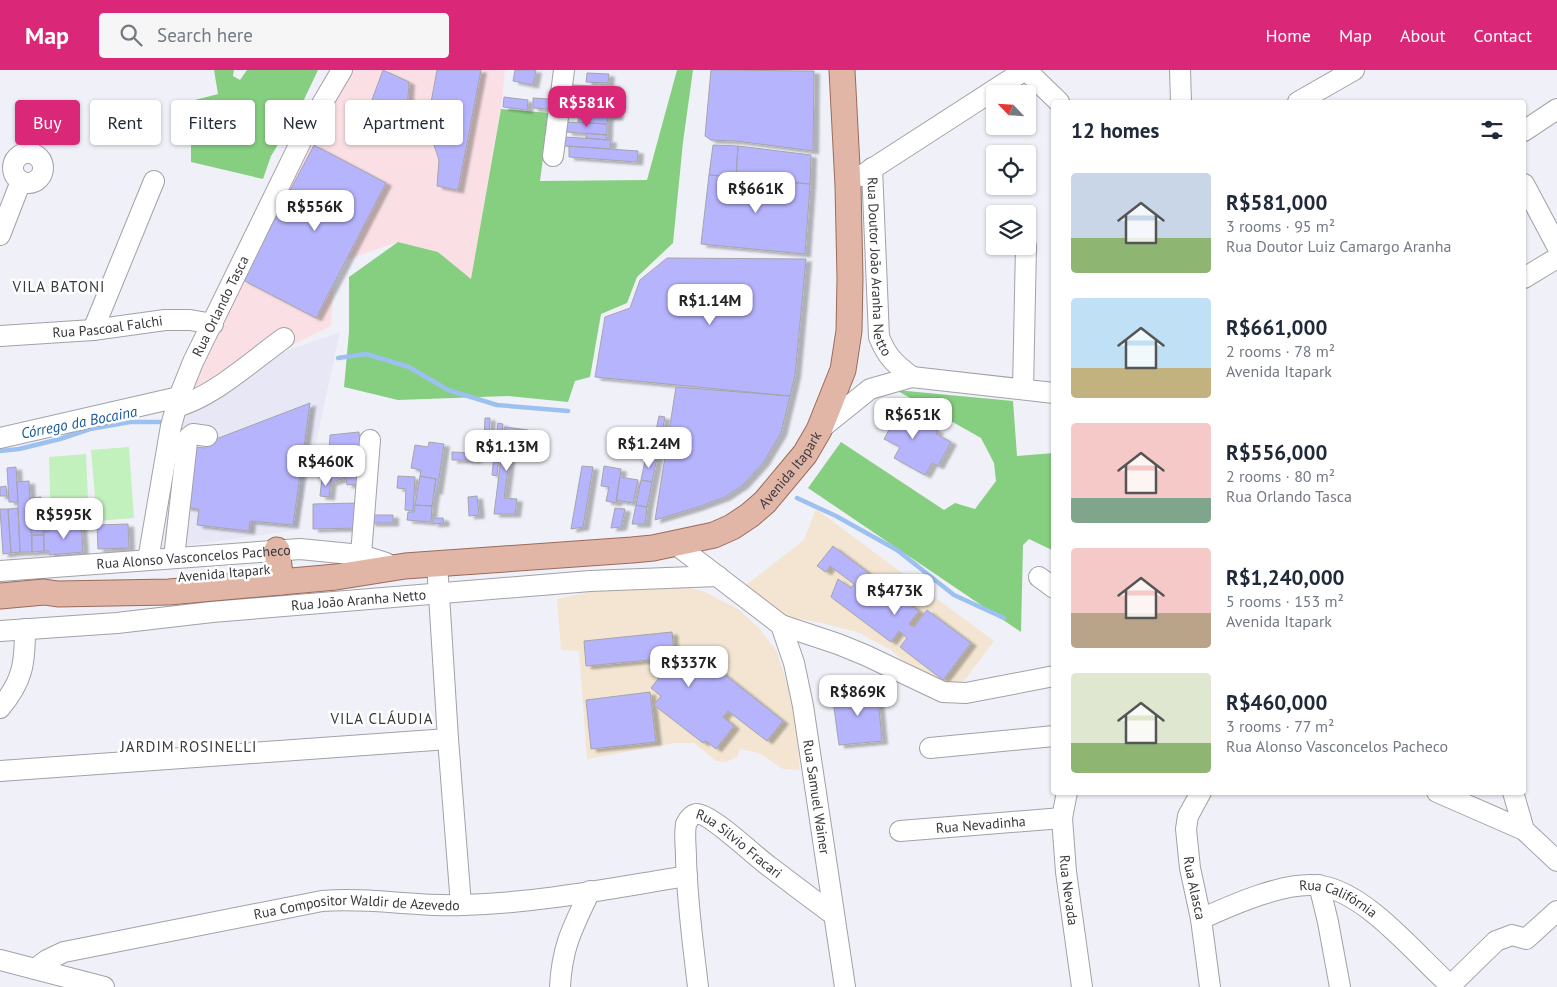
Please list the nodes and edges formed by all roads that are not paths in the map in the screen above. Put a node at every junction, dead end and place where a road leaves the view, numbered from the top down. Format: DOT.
graph roads {
  1 [pos="342,70"];
  2 [pos="564,70"];
  3 [pos="842,70"];
  4 [pos="1026,70"];
  5 [pos="1180,70"];
  6 [pos="1354,70"];
  7 [pos="1057,100"];
  8 [pos="1182,100"];
  9 [pos="1302,100"];
  10 [pos="1557,109"];
  11 [pos="1526,131"];
  12 [pos="553,156"];
  13 [pos="872,168"];
  14 [pos="21,181"];
  15 [pos="154,181"];
  16 [pos="848,186"];
  17 [pos="1526,188"];
  18 [pos="0,235"];
  19 [pos="1557,246"];
  20 [pos="1026,255"];
  21 [pos="1557,258"];
  22 [pos="1526,277"];
  23 [pos="213,324"];
  24 [pos="93,330"];
  25 [pos="0,336"];
  26 [pos="284,338"];
  27 [pos="892,362"];
  28 [pos="912,377"];
  29 [pos="888,383"];
  30 [pos="1024,389"];
  31 [pos="1051,393"];
  32 [pos="177,402"];
  33 [pos="819,430"];
  34 [pos="207,436"];
  35 [pos="0,438"];
  36 [pos="370,440"];
  37 [pos="674,543"];
  38 [pos="361,555"];
  39 [pos="174,558"];
  40 [pos="148,560"];
  41 [pos="437,563"];
  42 [pos="395,565"];
  43 [pos="279,567"];
  44 [pos="0,571"];
  45 [pos="718,576"];
  46 [pos="439,593"];
  47 [pos="0,596"];
  48 [pos="781,626"];
  49 [pos="25,629"];
  50 [pos="0,631"];
  51 [pos="1051,677"];
  52 [pos="0,708"];
  53 [pos="1051,736"];
  54 [pos="448,738"];
  55 [pos="930,748"];
  56 [pos="0,771"];
  57 [pos="1067,795"];
  58 [pos="1199,795"];
  59 [pos="1444,795"];
  60 [pos="1514,795"];
  61 [pos="1062,818"];
  62 [pos="1524,830"];
  63 [pos="900,831"];
  64 [pos="1557,861"];
  65 [pos="686,876"];
  66 [pos="1320,885"];
  67 [pos="590,891"];
  68 [pos="461,906"];
  69 [pos="1557,911"];
  70 [pos="834,915"];
  71 [pos="1201,919"];
  72 [pos="0,960"];
  73 [pos="35,969"];
  74 [pos="98,986"];
  75 [pos="1451,986"];
  76 [pos="560,987"];
  77 [pos="698,987"];
  78 [pos="845,987"];
  79 [pos="1082,987"];
  80 [pos="1210,987"];
  81 [pos="1340,987"];
  1 -- 23 [label="street, Rua Orlando Tasca"];
  2 -- 12 [label="street"];
  3 -- 16 [label="main road, Avenida Itapark"];
  4 -- 7 [label="street"];
  4 -- 13 [label="street"];
  5 -- 8 [label="street"];
  6 -- 9 [label="street"];
  10 -- 11 [label="street"];
  13 -- 16 [label="street"];
  13 -- 27 [label="street, Rua Doutor João Aranha Netto"];
  14 -- 18 [label="street"];
  15 -- 24 [label="street"];
  16 -- 33 [label="main road, Avenida Itapark"];
  17 -- 19 [label="street"];
  20 -- 30 [label="street"];
  21 -- 22 [label="street"];
  23 -- 24 [label="street, Rua Pascoal Falchi"];
  23 -- 32 [label="street, Rua Orlando Tasca"];
  24 -- 25 [label="street, Rua Pascoal Falchi"];
  26 -- 32 [label="street"];
  27 -- 28 [label="street, Rua Doutor João Aranha Netto"];
  27 -- 29 [label="street, Rua Doutor João Aranha Netto"];
  28 -- 29 [label="street"];
  28 -- 30 [label="street"];
  29 -- 33 [label="street"];
  30 -- 31 [label="street"];
  32 -- 35 [label="street"];
  32 -- 40 [label="street, Rua Orlando Tasca"];
  33 -- 37 [label="main road, Avenida Itapark"];
  34 -- 39 [label="street"];
  36 -- 38 [label="street"];
  37 -- 41 [label="main road, Avenida Itapark"];
  37 -- 45 [label="street"];
  38 -- 42 [label="street, Rua Alonso Vasconcelos Pacheco"];
  38 -- 43 [label="street, Rua Alonso Vasconcelos Pacheco"];
  39 -- 40 [label="street, Rua Alonso Vasconcelos Pacheco"];
  39 -- 43 [label="street, Rua Alonso Vasconcelos Pacheco"];
  40 -- 44 [label="street, Rua Alonso Vasconcelos Pacheco"];
  41 -- 42 [label="main road, Avenida Itapark"];
  41 -- 46 [label="street"];
  42 -- 43 [label="main road, Avenida Itapark"];
  43 -- 47 [label="main road, Avenida Itapark"];
  45 -- 46 [label="street, Rua João Aranha Netto"];
  45 -- 48 [label="street"];
  46 -- 49 [label="street, Rua João Aranha Netto"];
  46 -- 54 [label="street"];
  48 -- 51 [label="street"];
  48 -- 70 [label="street, Rua Samuel Wainer"];
  49 -- 50 [label="street, Rua João Aranha Netto"];
  49 -- 52 [label="street"];
  53 -- 55 [label="street"];
  54 -- 56 [label="street"];
  54 -- 68 [label="street"];
  57 -- 61 [label="street, Rua Nevada"];
  58 -- 71 [label="street, Rua Alasca"];
  59 -- 62 [label="street"];
  60 -- 62 [label="street"];
  61 -- 63 [label="street, Rua Nevadinha"];
  61 -- 79 [label="street, Rua Nevada"];
  62 -- 64 [label="street"];
  65 -- 67 [label="street, Rua Compositor Waldir de Azevedo"];
  65 -- 70 [label="street, Rua Silvio Fracari"];
  65 -- 77 [label="street"];
  66 -- 71 [label="street, Rua Califórnia"];
  66 -- 75 [label="street, Rua Califórnia"];
  66 -- 81 [label="street"];
  67 -- 68 [label="street, Rua Compositor Waldir de Azevedo"];
  67 -- 76 [label="street"];
  68 -- 73 [label="street, Rua Compositor Waldir de Azevedo"];
  69 -- 75 [label="street"];
  70 -- 78 [label="street, Rua Samuel Wainer"];
  71 -- 80 [label="street, Rua Alasca"];
  72 -- 73 [label="street"];
  73 -- 74 [label="street"];
}
